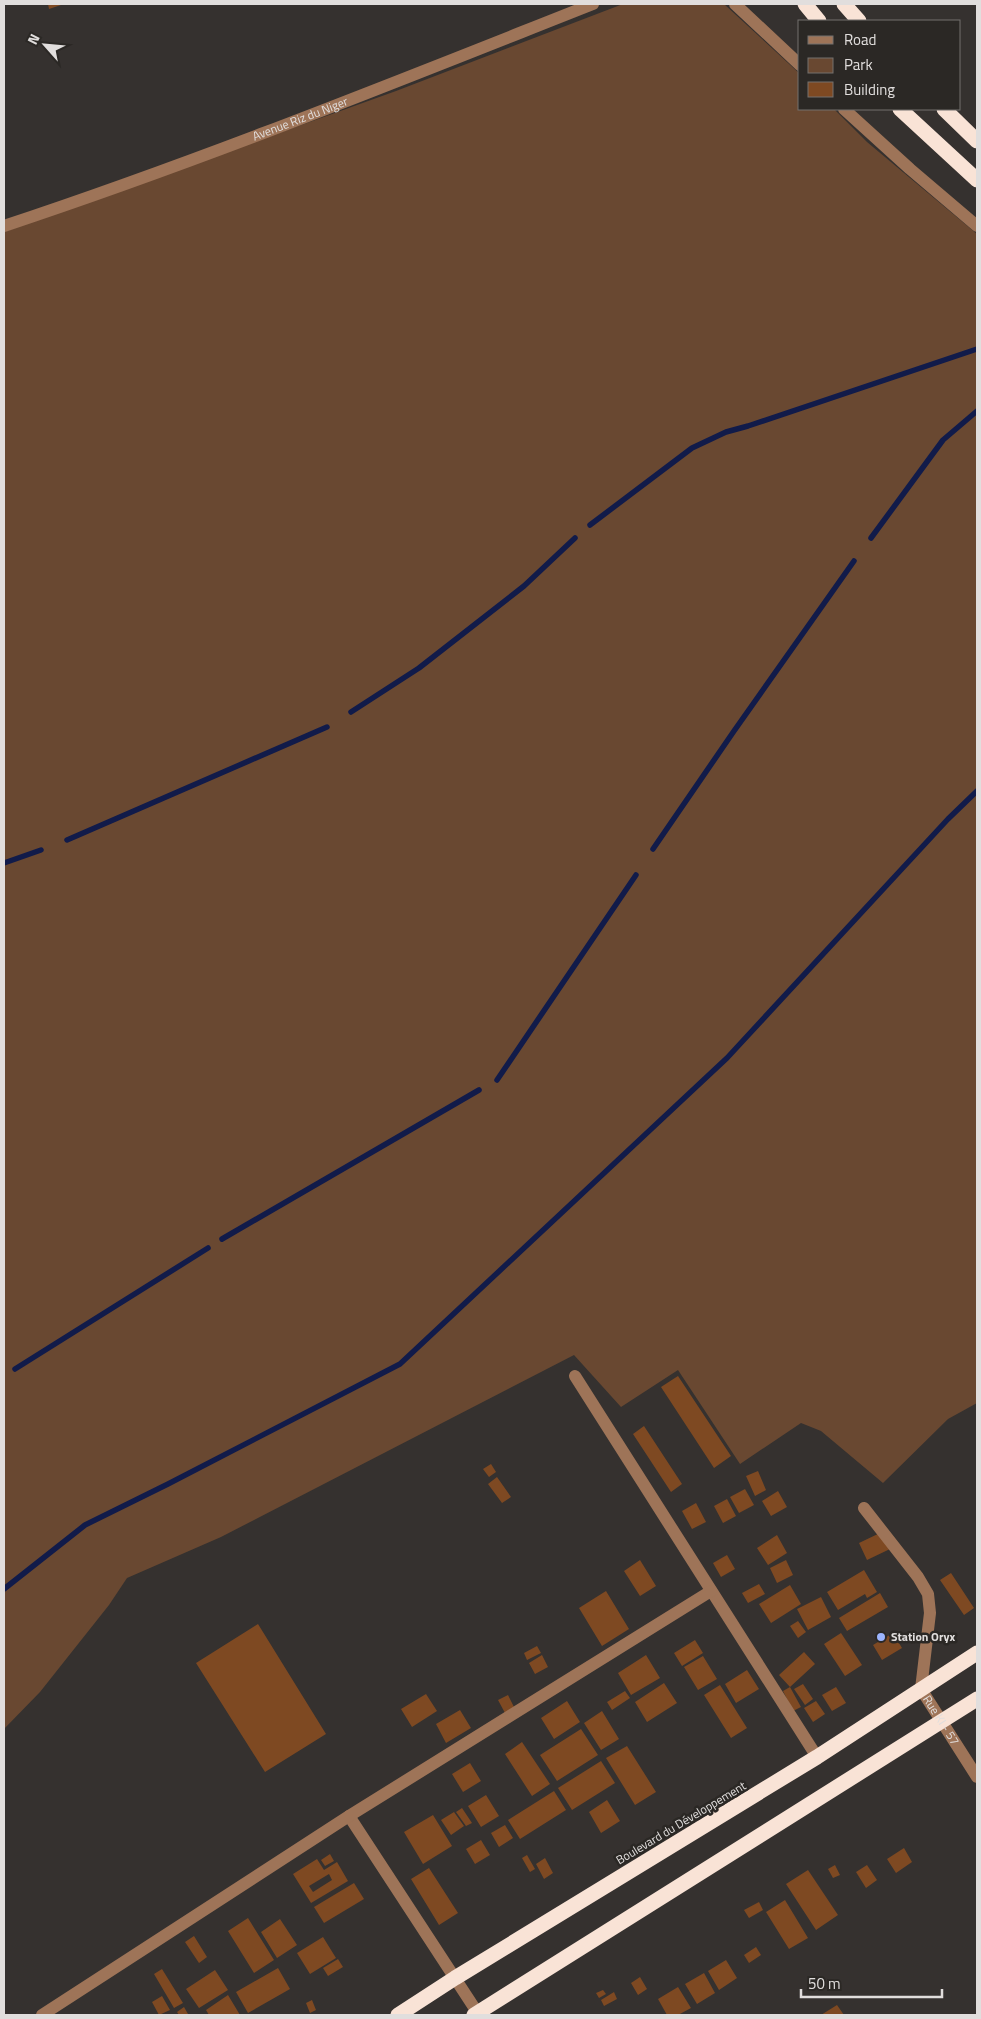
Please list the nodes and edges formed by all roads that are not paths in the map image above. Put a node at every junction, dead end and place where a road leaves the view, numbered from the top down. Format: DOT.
graph roads {
  1 [pos="594,4"];
  2 [pos="735,4"];
  3 [pos="805,4"];
  4 [pos="844,4"];
  5 [pos="818,20"];
  6 [pos="858,20"];
  7 [pos="798,63"];
  8 [pos="845,110"];
  9 [pos="901,110"];
  10 [pos="945,110"];
  11 [pos="977,141"];
  12 [pos="977,180"];
  13 [pos="4,226"];
  14 [pos="977,226"];
  15 [pos="574,1376"];
  16 [pos="864,1508"];
  17 [pos="711,1591"];
  18 [pos="977,1653"];
  19 [pos="922,1689"];
  20 [pos="977,1699"];
  21 [pos="942,1722"];
  22 [pos="817,1757"];
  23 [pos="977,1777"];
  24 [pos="349,1816"];
  25 [pos="455,1978"];
  26 [pos="42,2015"];
  27 [pos="398,2015"];
  28 [pos="476,2015"];
  1 -- 13 [label="street, Avenue Riz du Niger"];
  2 -- 7 [label="street"];
  3 -- 5 [label="highway"];
  4 -- 6 [label="highway"];
  8 -- 14 [label="street"];
  9 -- 12 [label="highway"];
  10 -- 11 [label="highway"];
  15 -- 17 [label="street"];
  16 -- 19 [label="street"];
  17 -- 22 [label="street"];
  17 -- 24 [label="street"];
  18 -- 19 [label="highway, Boulevard du Développement"];
  19 -- 21 [label="street, Rue KI - 57"];
  19 -- 22 [label="highway, Boulevard du Développement"];
  20 -- 21 [label="highway"];
  21 -- 23 [label="street, Rue KI - 57"];
  21 -- 28 [label="highway"];
  22 -- 25 [label="highway, Boulevard du Développement"];
  24 -- 25 [label="street"];
  24 -- 26 [label="street"];
  25 -- 27 [label="highway, Boulevard du Développement"];
  25 -- 28 [label="street"];
}
